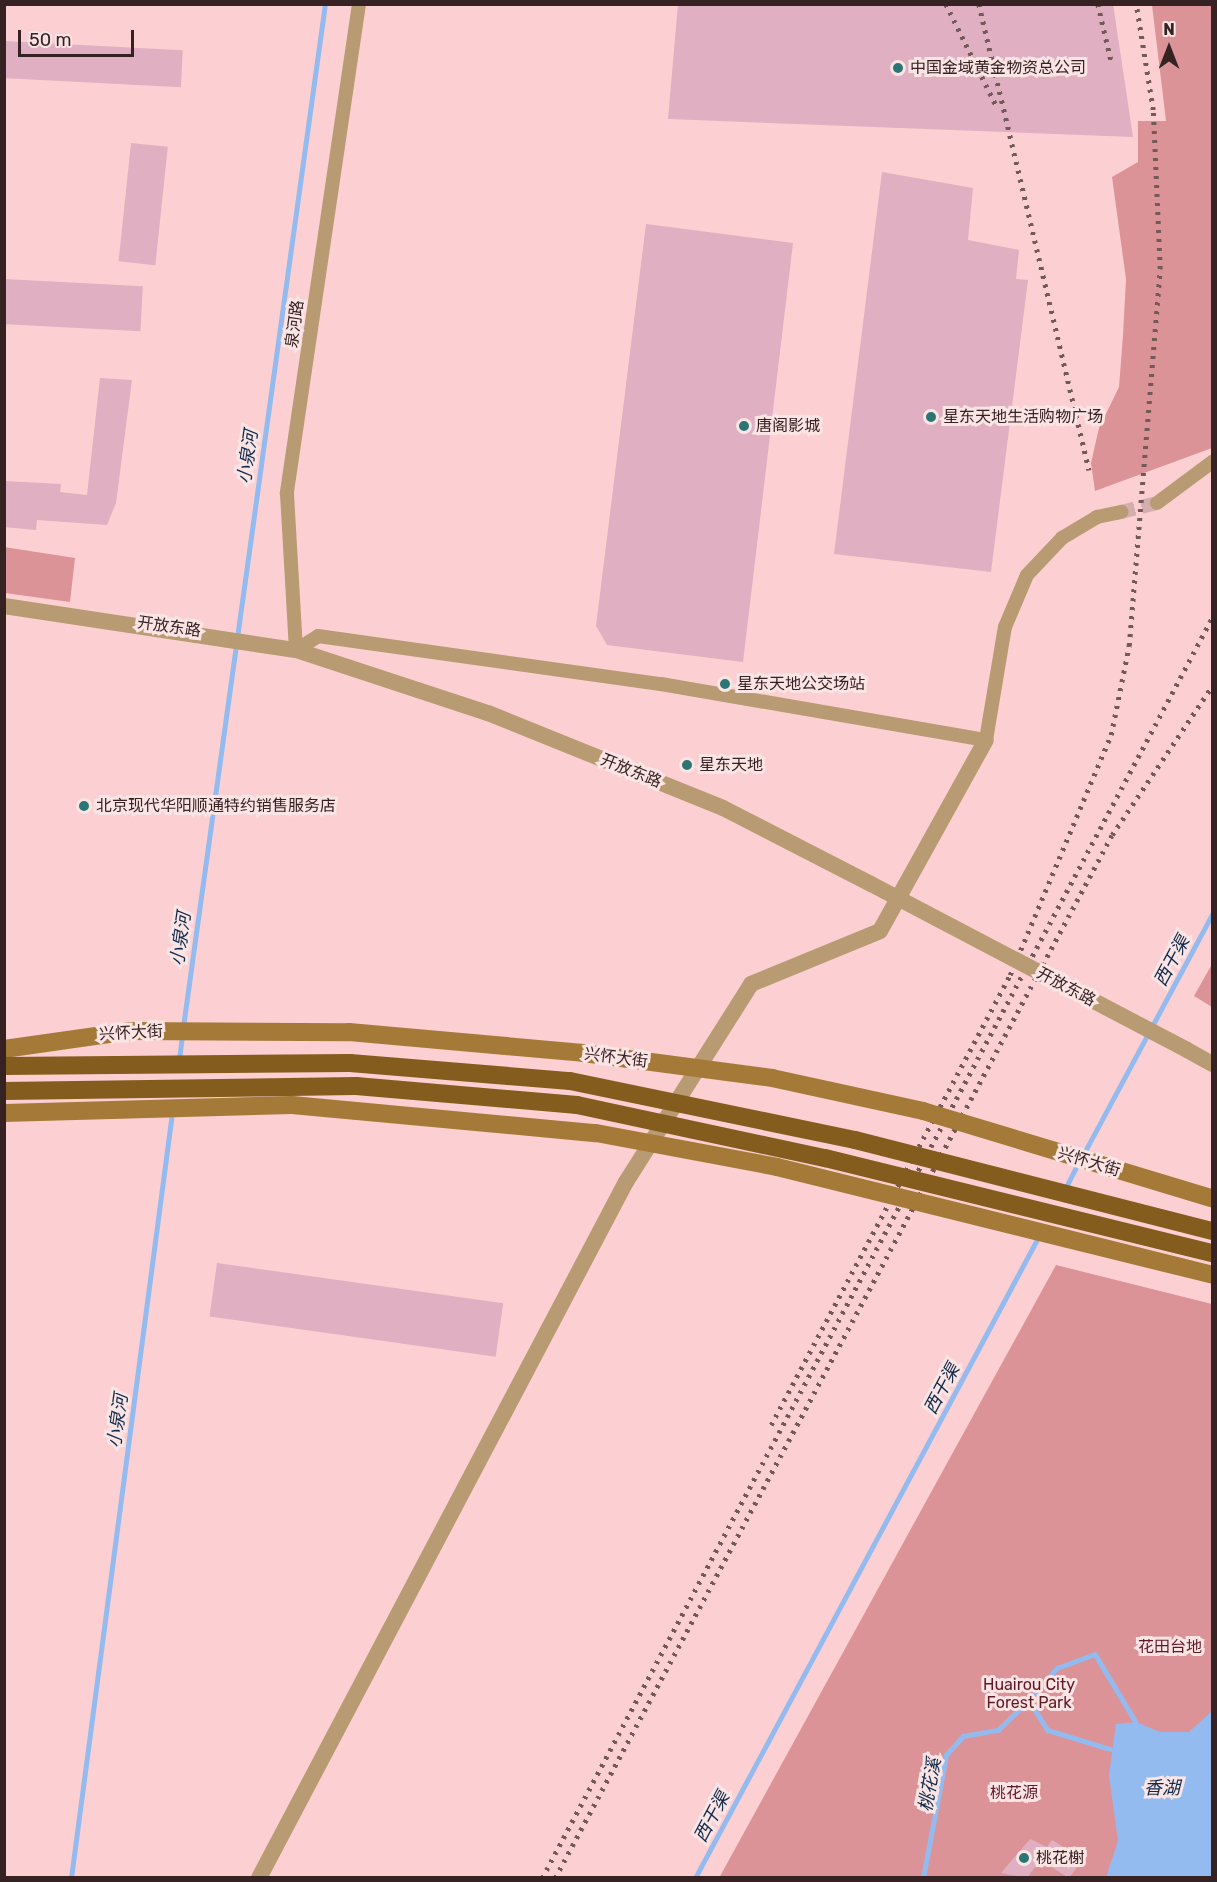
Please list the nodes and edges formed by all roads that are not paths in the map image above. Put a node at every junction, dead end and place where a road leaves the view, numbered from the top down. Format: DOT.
graph roads {
  1 [pos="359,4"];
  2 [pos="1212,462"];
  3 [pos="1157,503"];
  4 [pos="1121,512"];
  5 [pos="4,606"];
  6 [pos="296,650"];
  7 [pos="986,740"];
  8 [pos="4,1049"];
  9 [pos="1212,1064"];
  10 [pos="4,1066"];
  11 [pos="4,1091"];
  12 [pos="4,1113"];
  13 [pos="1212,1198"];
  14 [pos="1212,1231"];
  15 [pos="1212,1253"];
  16 [pos="1212,1275"];
  17 [pos="259,1878"];
  1 -- 6 [label="street, 泉河路"];
  2 -- 3 [label="street"];
  4 -- 7 [label="street"];
  5 -- 6 [label="street, 开放东路"];
  6 -- 7 [label="street"];
  6 -- 9 [label="street, 开放东路, bridge"];
  7 -- 17 [label="street"];
  8 -- 13 [label="main road, 兴怀大街, bridge"];
  10 -- 14 [label="highway, bridge"];
  11 -- 15 [label="highway, bridge"];
  12 -- 16 [label="main road, bridge"];
}
